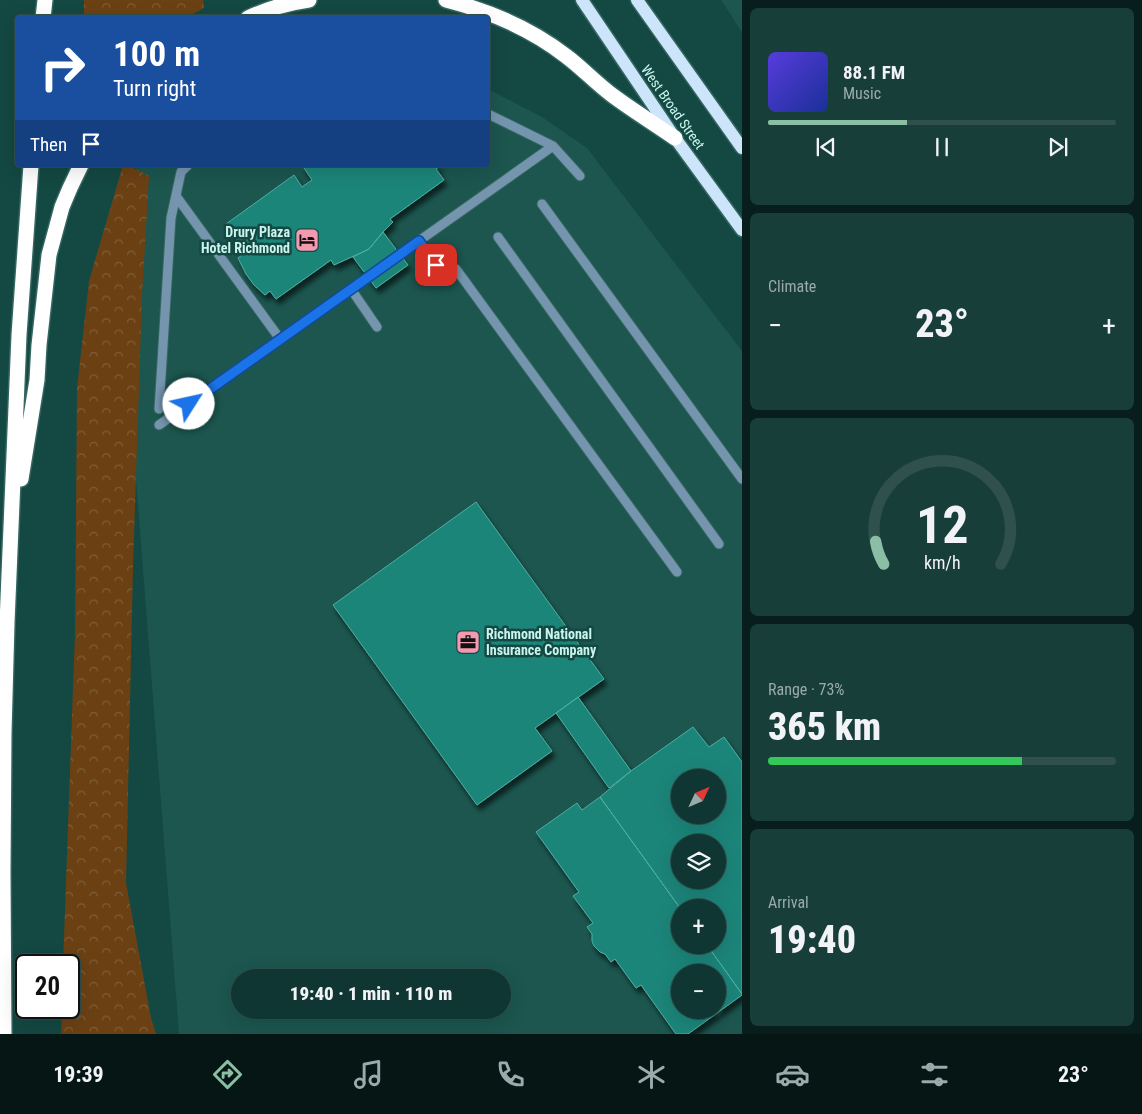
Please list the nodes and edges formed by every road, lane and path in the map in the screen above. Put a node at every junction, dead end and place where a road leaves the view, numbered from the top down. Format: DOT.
graph roads {
  1 [pos="45,0"];
  2 [pos="309,0"];
  3 [pos="446,0"];
  4 [pos="582,0"];
  5 [pos="637,0"];
  6 [pos="43,15"];
  7 [pos="254,15"];
  8 [pos="490,115"];
  9 [pos="676,138"];
  10 [pos="553,146"];
  11 [pos="742,148"];
  12 [pos="31,167"];
  13 [pos="81,167"];
  14 [pos="186,167"];
  15 [pos="580,176"];
  16 [pos="176,196"];
  17 [pos="542,204"];
  18 [pos="742,230"];
  19 [pos="498,238"];
  20 [pos="419,241"];
  21 [pos="456,269"];
  22 [pos="444,278"];
  23 [pos="351,289"];
  24 [pos="377,327"];
  25 [pos="280,339"];
  26 [pos="159,409"];
  27 [pos="159,425"];
  28 [pos="742,480"];
  29 [pos="719,544"];
  30 [pos="9,547"];
  31 [pos="677,572"];
  32 [pos="3,1025"];
  1 -- 6 [label="highway"];
  2 -- 7 [label="highway"];
  3 -- 9 [label="highway"];
  4 -- 9 [label="main road, West Broad Street"];
  5 -- 11 [label="main road"];
  8 -- 10 [label="lane"];
  9 -- 18 [label="main road, West Broad Street"];
  10 -- 15 [label="lane"];
  10 -- 20 [label="lane"];
  12 -- 30 [label="highway"];
  13 -- 30 [label="highway"];
  14 -- 16 [label="lane"];
  16 -- 25 [label="lane"];
  16 -- 26 [label="lane"];
  17 -- 28 [label="lane"];
  19 -- 29 [label="lane"];
  20 -- 22 [label="lane"];
  20 -- 23 [label="lane"];
  21 -- 31 [label="lane"];
  23 -- 24 [label="lane"];
  23 -- 25 [label="lane"];
  25 -- 27 [label="lane"];
  30 -- 32 [label="highway"];
}
